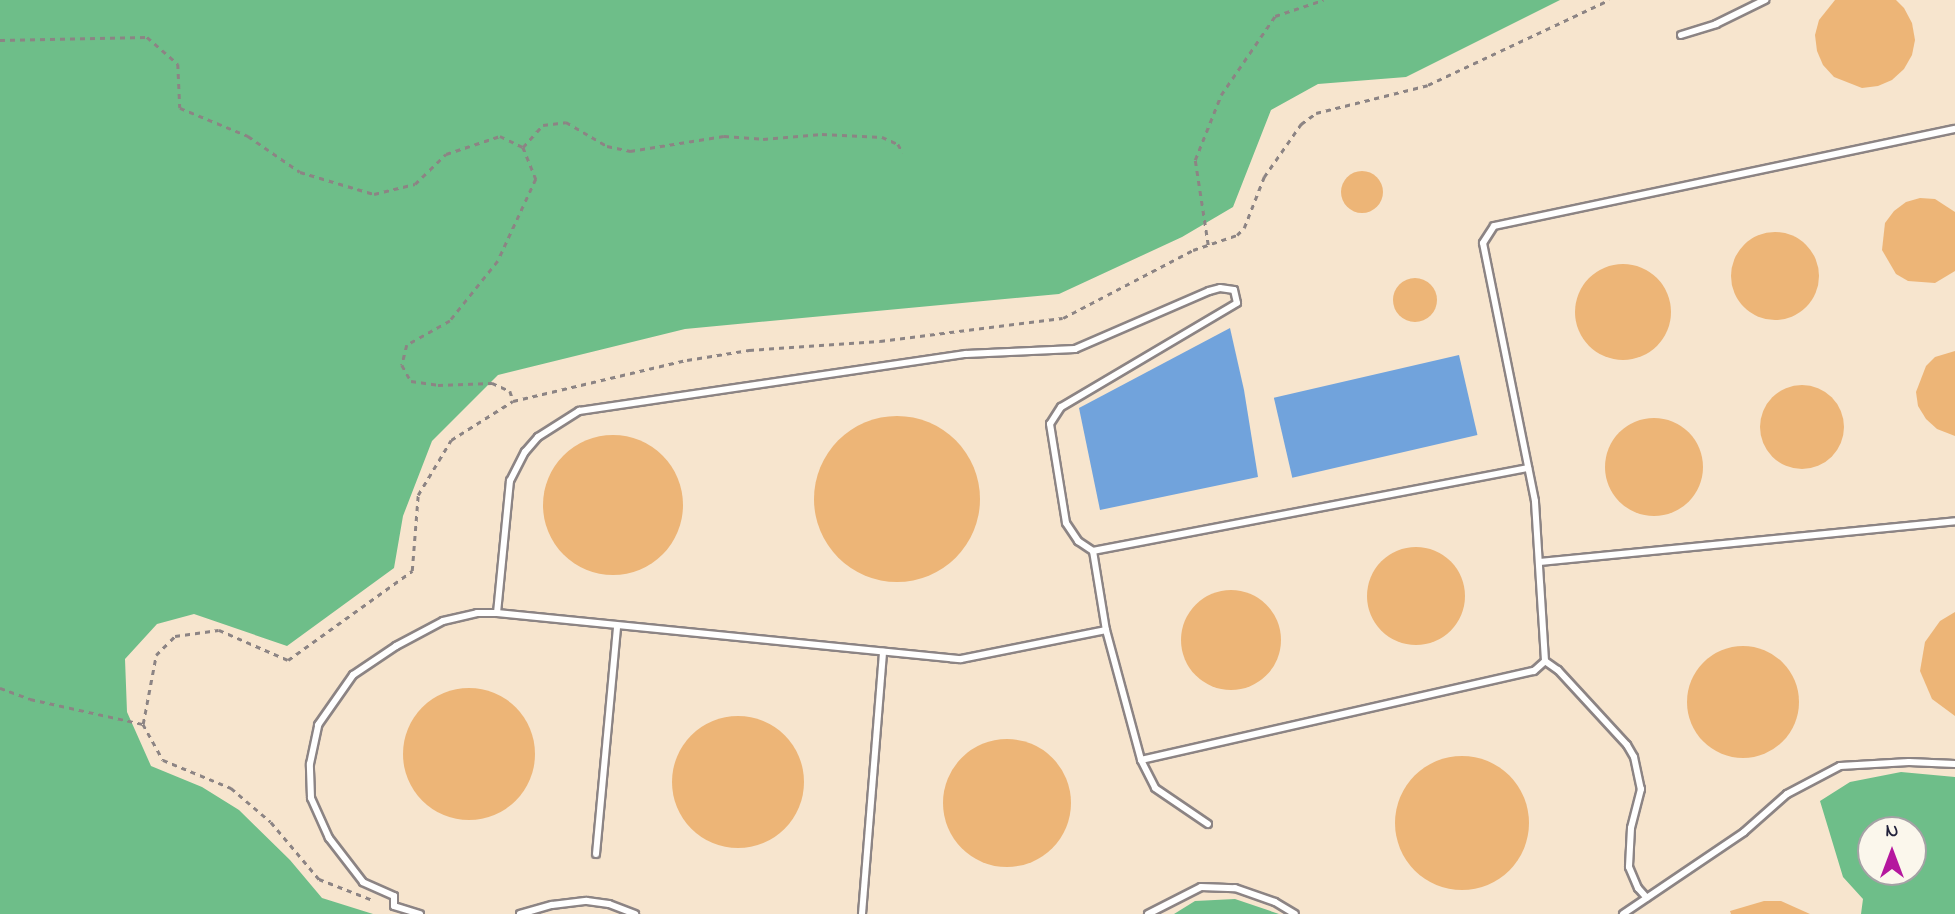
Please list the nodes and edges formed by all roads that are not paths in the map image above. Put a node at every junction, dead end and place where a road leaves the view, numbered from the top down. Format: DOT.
graph roads {
  1 [pos="1765,0"];
  2 [pos="1681,35"];
  3 [pos="1955,129"];
  4 [pos="1528,468"];
  5 [pos="1955,522"];
  6 [pos="1094,551"];
  7 [pos="1540,562"];
  8 [pos="497,613"];
  9 [pos="617,626"];
  10 [pos="1106,630"];
  11 [pos="884,652"];
  12 [pos="1545,661"];
  13 [pos="1141,760"];
  14 [pos="1955,764"];
  15 [pos="1208,824"];
  16 [pos="596,854"];
  17 [pos="1647,898"];
  18 [pos="420,914"];
  19 [pos="520,914"];
  20 [pos="635,914"];
  21 [pos="862,914"];
  22 [pos="1148,914"];
  23 [pos="1295,914"];
  24 [pos="1623,914"];
  1 -- 2 [label="lane"];
  3 -- 4 [label="lane"];
  4 -- 6 [label="lane"];
  4 -- 7 [label="lane"];
  5 -- 7 [label="lane"];
  6 -- 8 [label="lane"];
  6 -- 10 [label="lane"];
  7 -- 12 [label="lane"];
  8 -- 9 [label="lane"];
  8 -- 18 [label="lane"];
  9 -- 11 [label="lane"];
  9 -- 16 [label="lane"];
  10 -- 11 [label="lane"];
  10 -- 13 [label="lane"];
  11 -- 21 [label="lane"];
  12 -- 13 [label="lane"];
  12 -- 17 [label="lane"];
  13 -- 15 [label="lane"];
  14 -- 17 [label="lane"];
  17 -- 24 [label="lane"];
  19 -- 20 [label="lane"];
  22 -- 23 [label="lane"];
}
